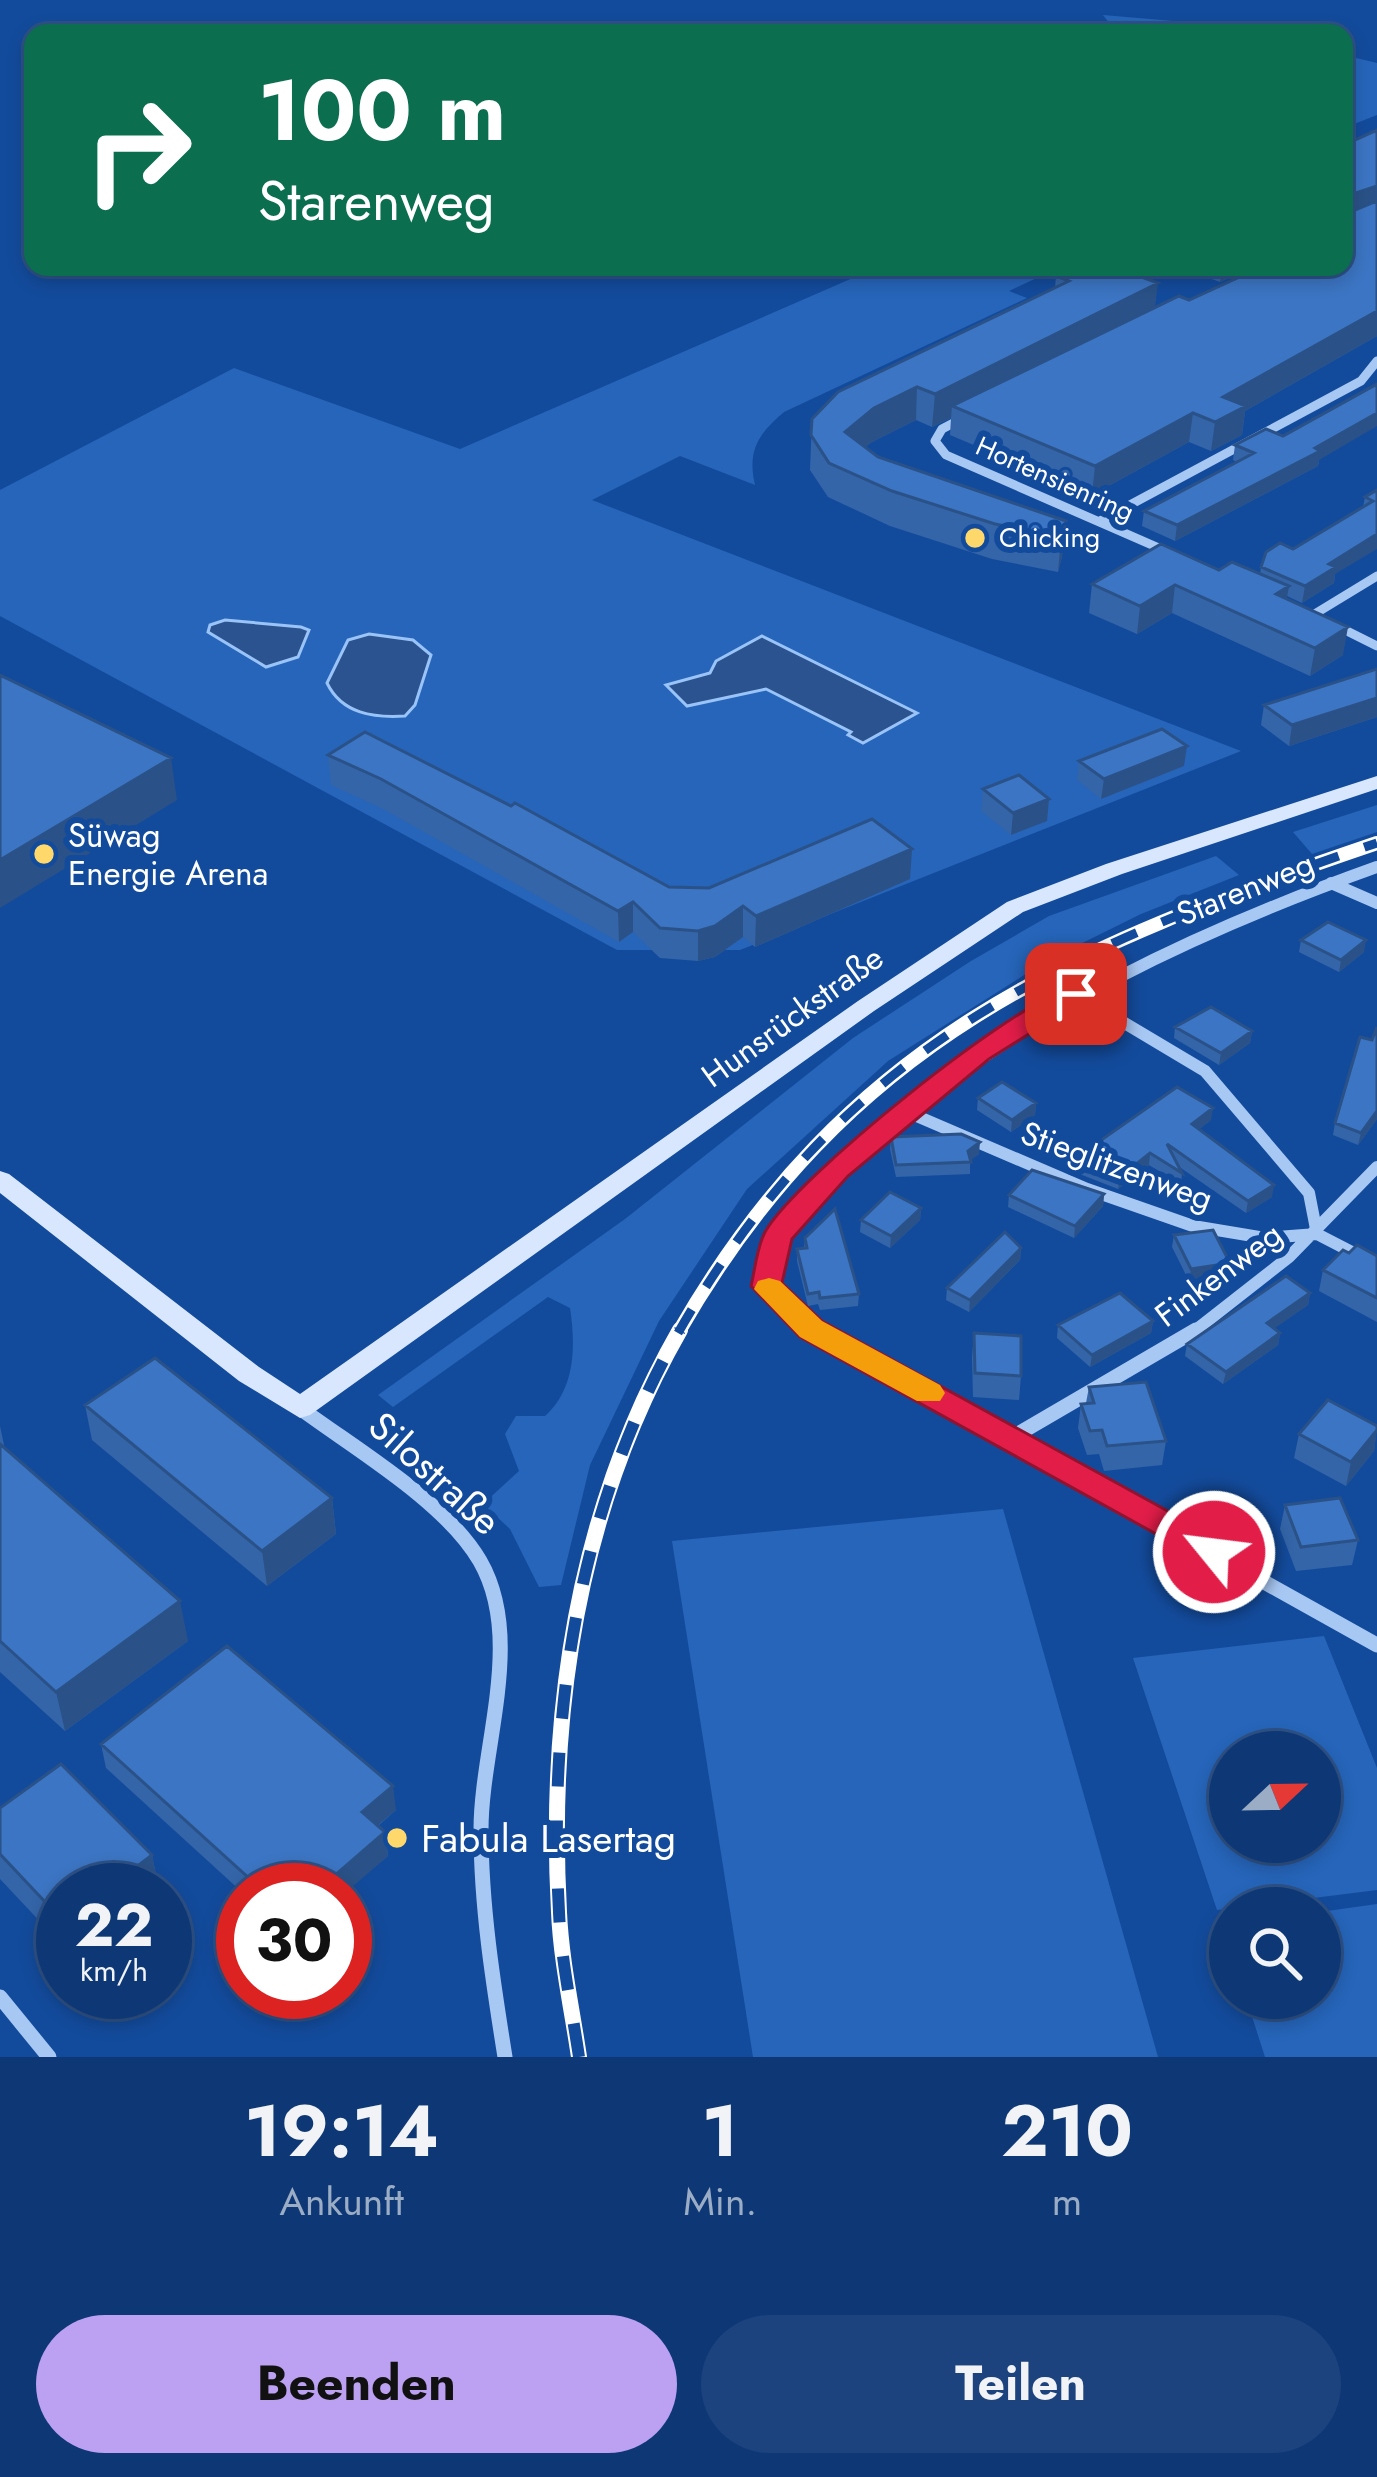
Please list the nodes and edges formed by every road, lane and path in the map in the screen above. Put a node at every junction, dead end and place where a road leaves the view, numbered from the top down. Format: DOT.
graph roads {
  1 [pos="1376,363"];
  2 [pos="983,408"];
  3 [pos="1100,521"];
  4 [pos="1174,555"];
  5 [pos="1377,576"];
  6 [pos="1293,606"];
  7 [pos="1313,615"];
  8 [pos="1377,646"];
  9 [pos="1377,782"];
  10 [pos="1377,867"];
  11 [pos="1331,883"];
  12 [pos="1377,903"];
  13 [pos="1076,994"];
  14 [pos="905,1111"];
  15 [pos="1377,1167"];
  16 [pos="0,1180"];
  17 [pos="1317,1234"];
  18 [pos="1377,1265"];
  19 [pos="299,1408"];
  20 [pos="1011,1438"];
  21 [pos="1377,1645"];
  22 [pos="0,1997"];
  23 [pos="49,2057"];
  24 [pos="505,2057"];
  1 -- 3 [label="street"];
  2 -- 3 [label="street, Hortensienring"];
  3 -- 4 [label="street, Hortensienring"];
  5 -- 7 [label="street"];
  6 -- 7 [label="street"];
  7 -- 8 [label="street"];
  9 -- 19 [label="main road, Hunsrückstraße"];
  10 -- 11 [label="street, Starenweg"];
  11 -- 12 [label="street"];
  11 -- 13 [label="street, Starenweg"];
  13 -- 14 [label="street, Starenweg"];
  13 -- 17 [label="street"];
  14 -- 17 [label="street, Stieglitzenweg"];
  14 -- 20 [label="street, Starenweg"];
  15 -- 17 [label="street, Finkenweg"];
  16 -- 19 [label="main road, Silostraße"];
  17 -- 18 [label="street, Stieglitzenweg"];
  17 -- 20 [label="street, Finkenweg"];
  19 -- 24 [label="street, Silostraße"];
  20 -- 21 [label="street"];
  22 -- 23 [label="street"];
}
